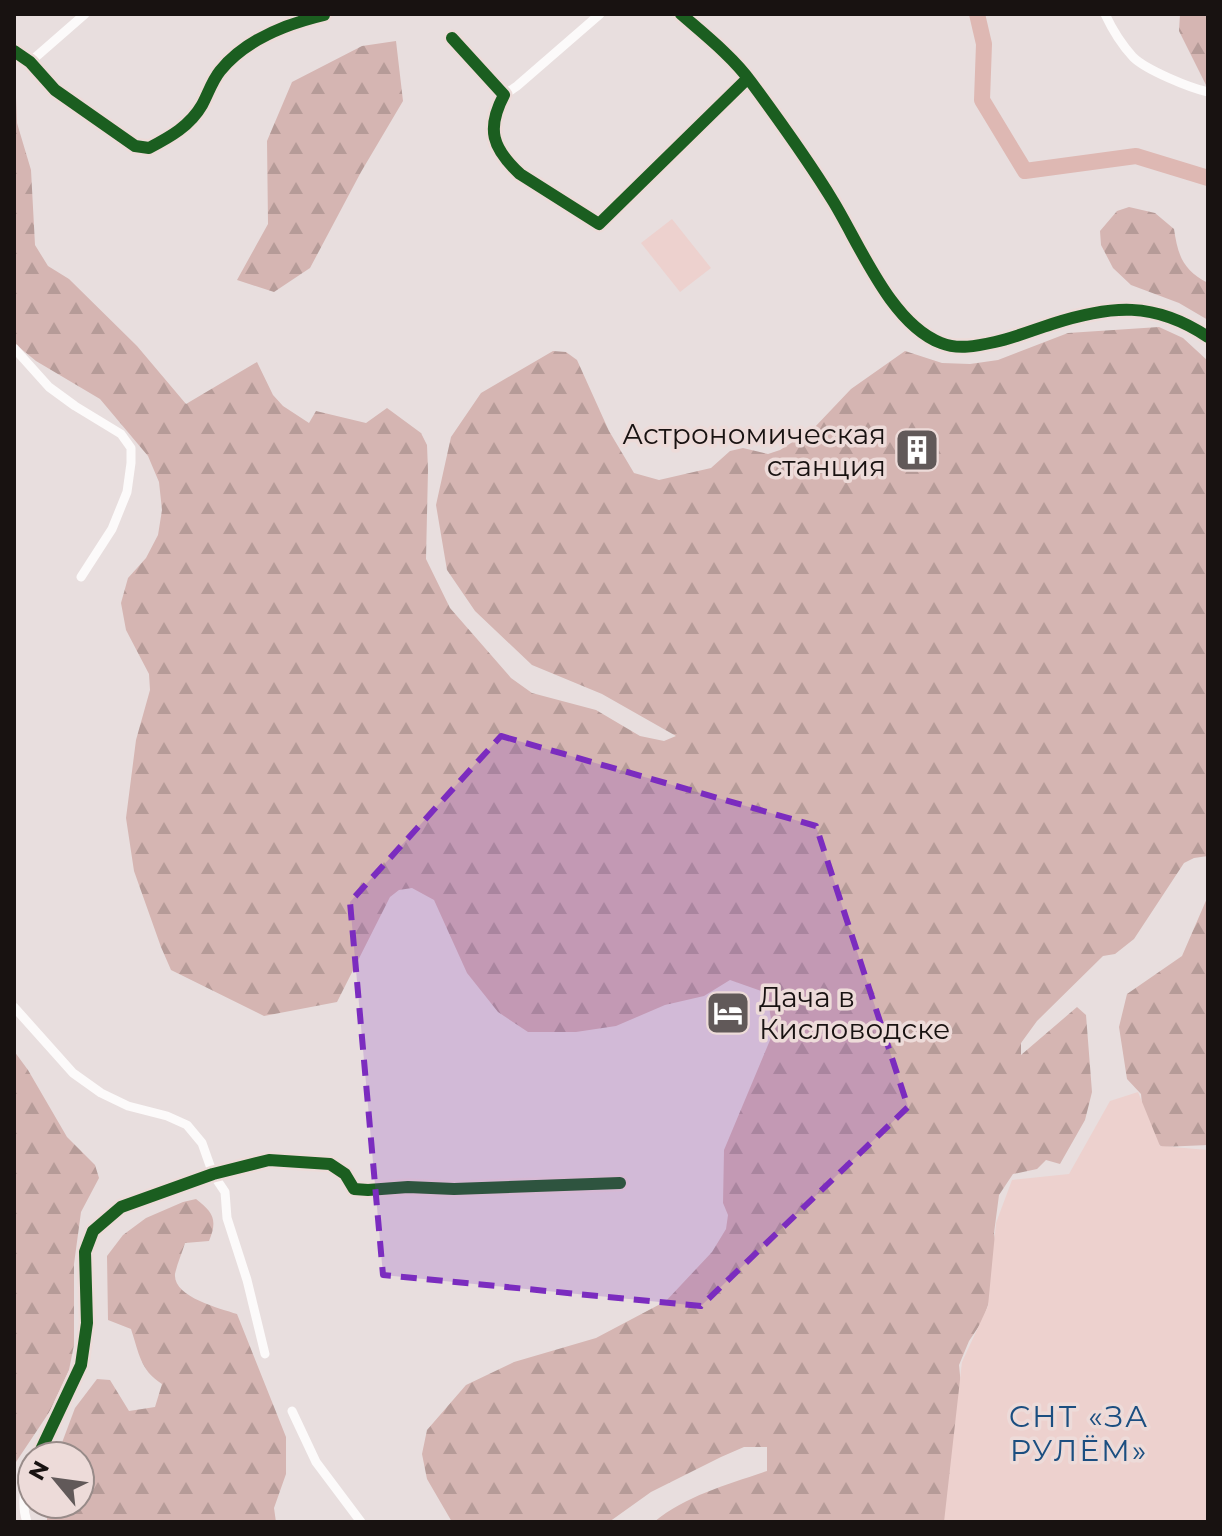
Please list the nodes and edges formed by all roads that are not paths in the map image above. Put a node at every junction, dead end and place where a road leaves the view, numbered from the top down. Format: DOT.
graph roads {
  1 [pos="85,14"];
  2 [pos="600,14"];
  3 [pos="681,14"];
  4 [pos="1105,14"];
  5 [pos="324,15"];
  6 [pos="452,38"];
  7 [pos="14,51"];
  8 [pos="30,62"];
  9 [pos="748,78"];
  10 [pos="1208,92"];
  11 [pos="504,95"];
  12 [pos="1208,337"];
  13 [pos="14,348"];
  14 [pos="81,577"];
  15 [pos="14,1007"];
  16 [pos="213,1174"];
  17 [pos="620,1183"];
  18 [pos="265,1354"];
  19 [pos="292,1411"];
  20 [pos="46,1440"];
  21 [pos="361,1522"];
  1 -- 8 [label="street"];
  2 -- 11 [label="street"];
  3 -- 9 [label="street"];
  4 -- 10 [label="street"];
  5 -- 8 [label="street"];
  6 -- 11 [label="street"];
  7 -- 8 [label="street"];
  9 -- 11 [label="street"];
  9 -- 12 [label="street"];
  13 -- 14 [label="street"];
  15 -- 16 [label="street"];
  16 -- 17 [label="street"];
  16 -- 18 [label="street"];
  16 -- 20 [label="street"];
  19 -- 21 [label="street"];
}
